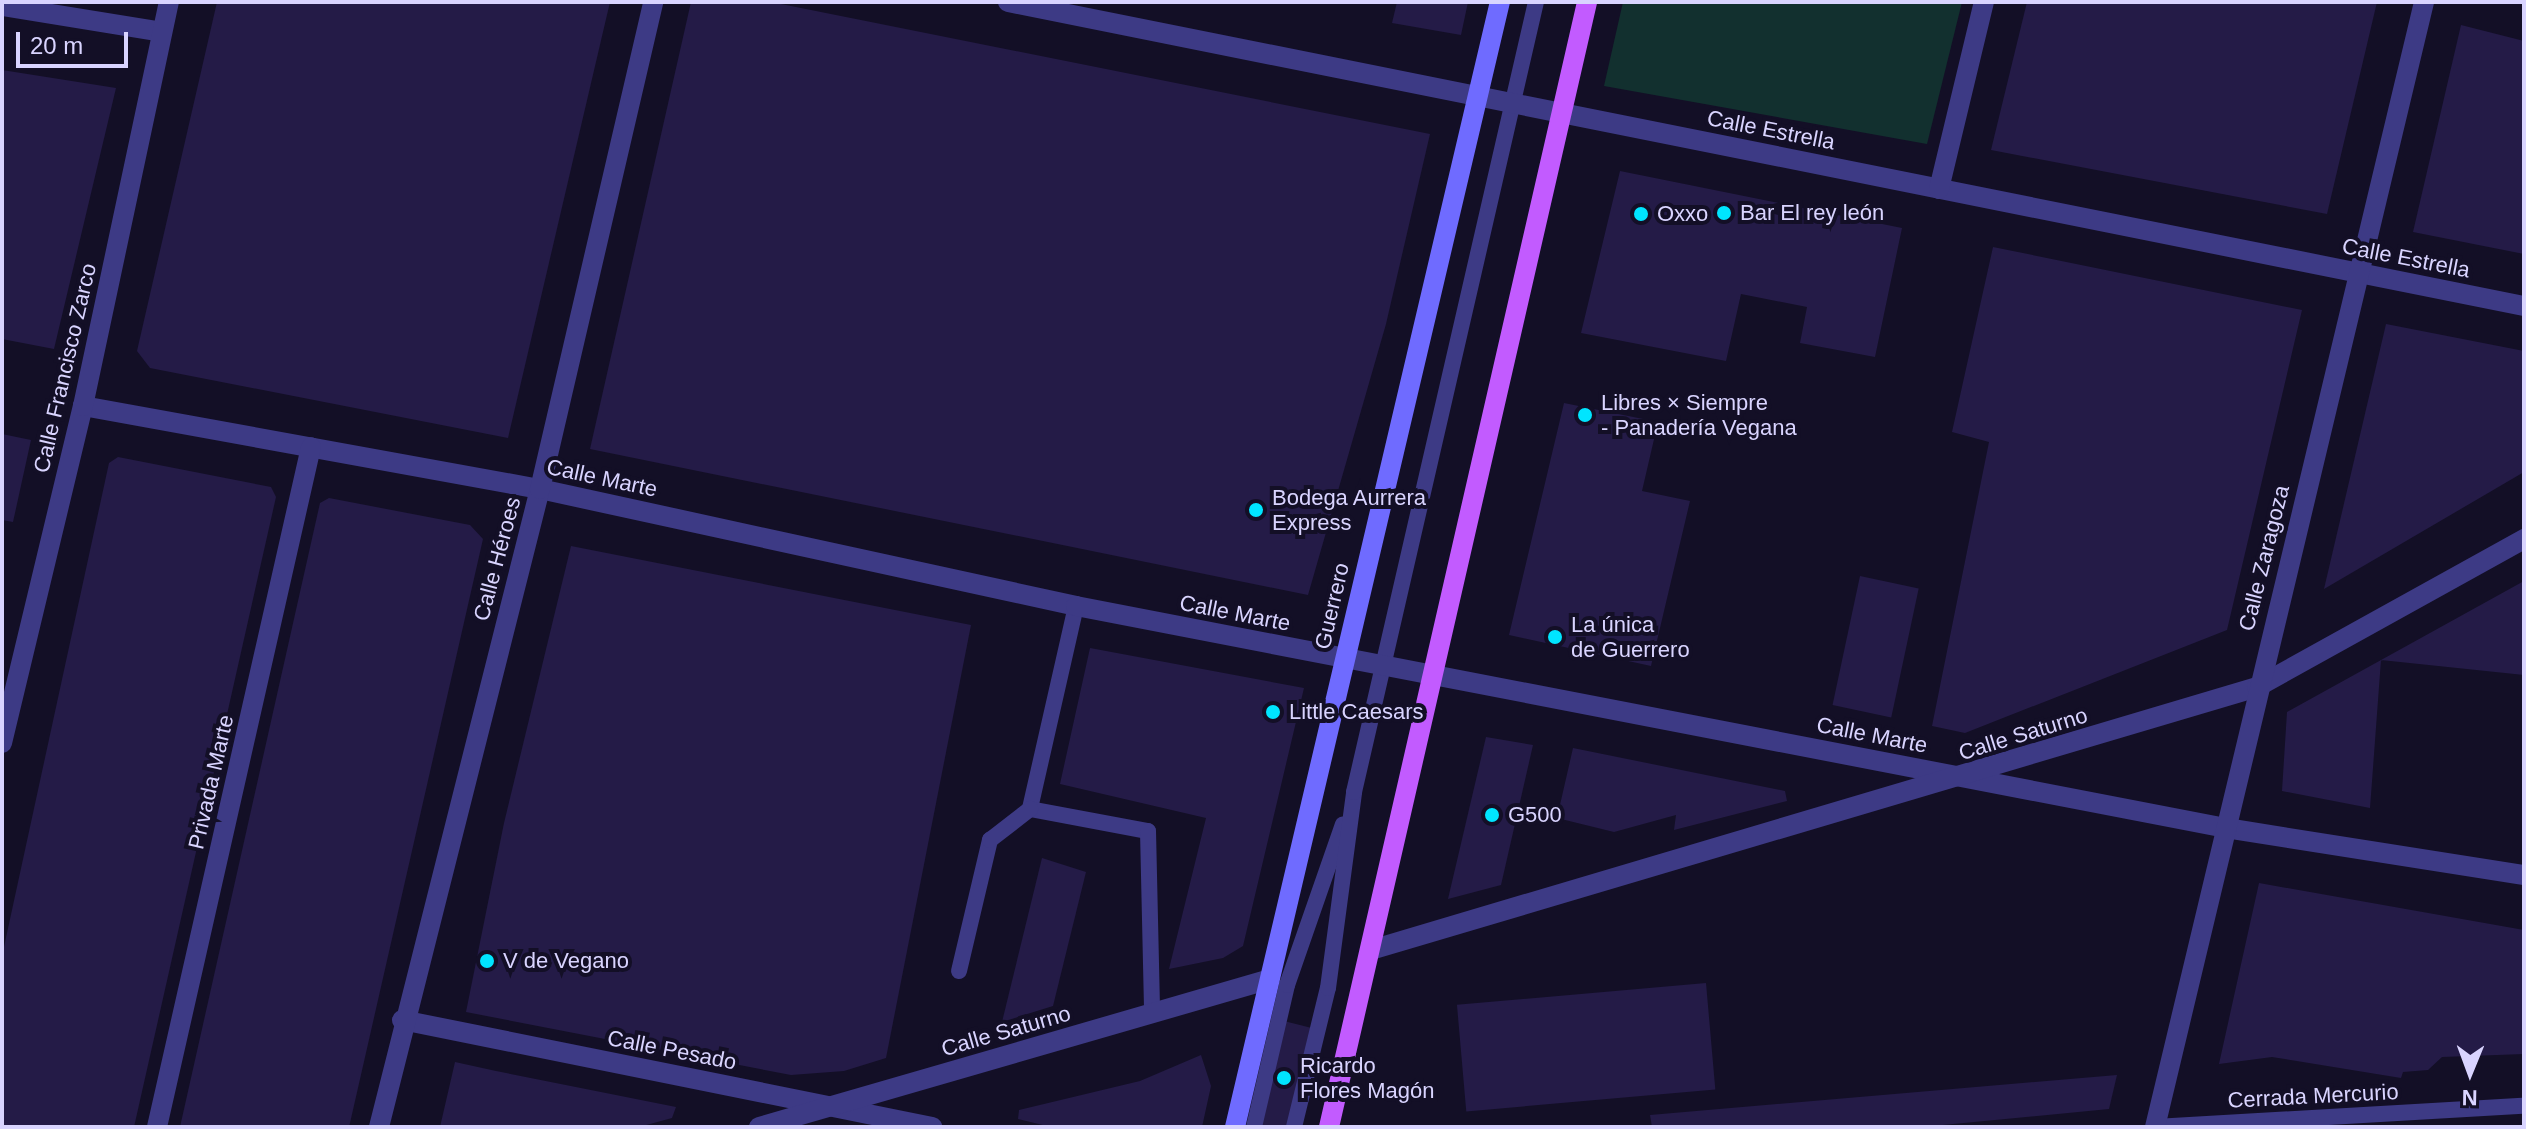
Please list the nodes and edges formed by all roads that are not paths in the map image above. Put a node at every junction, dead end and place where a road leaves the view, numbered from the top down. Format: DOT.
graph roads {
  1 [pos="169,2"];
  2 [pos="653,2"];
  3 [pos="1008,2"];
  4 [pos="1500,2"];
  5 [pos="1536,2"];
  6 [pos="1587,2"];
  7 [pos="1984,2"];
  8 [pos="2424,2"];
  9 [pos="2,6"];
  10 [pos="162,32"];
  11 [pos="1477,94"];
  12 [pos="1513,102"];
  13 [pos="1560,112"];
  14 [pos="1939,189"];
  15 [pos="2357,273"];
  16 [pos="2524,306"];
  17 [pos="83,406"];
  18 [pos="311,447"];
  19 [pos="540,489"];
  20 [pos="2524,539"];
  21 [pos="1076,606"];
  22 [pos="1345,658"];
  23 [pos="1384,666"];
  24 [pos="1436,675"];
  25 [pos="10,676"];
  26 [pos="2257,687"];
  27 [pos="2,743"];
  28 [pos="1963,777"];
  29 [pos="1354,792"];
  30 [pos="1030,809"];
  31 [pos="2226,828"];
  32 [pos="2524,875"];
  33 [pos="1371,950"];
  34 [pos="959,971"];
  35 [pos="1267,980"];
  36 [pos="1152,1014"];
  37 [pos="402,1020"];
  38 [pos="2522,1106"];
  39 [pos="831,1107"];
  40 [pos="157,1127"];
  41 [pos="379,1127"];
  42 [pos="759,1127"];
  43 [pos="932,1127"];
  44 [pos="1235,1127"];
  45 [pos="1254,1127"];
  46 [pos="1294,1127"];
  47 [pos="1329,1127"];
  48 [pos="2155,1127"];
  1 -- 10 [label="street, Calle Francisco Zarco"];
  2 -- 19 [label="street, Calle Héroes"];
  3 -- 11 [label="street, Calle Estrella"];
  4 -- 11 [label="main road, Guerrero"];
  5 -- 12 [label="lane"];
  6 -- 13 [label="main road"];
  7 -- 14 [label="street"];
  8 -- 15 [label="street, Calle Zaragoza"];
  9 -- 10 [label="street"];
  10 -- 17 [label="street, Calle Francisco Zarco"];
  11 -- 12 [label="street, Calle Estrella"];
  11 -- 22 [label="main road, Guerrero"];
  12 -- 13 [label="street, Calle Estrella"];
  12 -- 23 [label="lane"];
  13 -- 14 [label="street, Calle Estrella"];
  13 -- 24 [label="main road"];
  14 -- 15 [label="street, Calle Estrella"];
  15 -- 16 [label="street, Calle Estrella"];
  15 -- 26 [label="street, Calle Zaragoza"];
  17 -- 18 [label="street, Calle Marte"];
  17 -- 25 [label="street, Calle Francisco Zarco"];
  18 -- 19 [label="street, Calle Marte"];
  18 -- 40 [label="street, Privada Marte"];
  19 -- 21 [label="street, Calle Marte"];
  19 -- 37 [label="street, Calle Héroes"];
  20 -- 26 [label="street, Calle Saturno"];
  21 -- 22 [label="street, Calle Marte"];
  21 -- 30 [label="lane"];
  22 -- 23 [label="street, Calle Marte"];
  22 -- 35 [label="main road, Guerrero"];
  23 -- 24 [label="street, Calle Marte"];
  23 -- 29 [label="lane"];
  24 -- 28 [label="street, Calle Marte"];
  24 -- 33 [label="main road"];
  25 -- 27 [label="street, Calle Francisco Zarco"];
  26 -- 28 [label="street, Calle Saturno"];
  26 -- 31 [label="street, Calle Zaragoza"];
  28 -- 31 [label="street, Calle Marte"];
  28 -- 33 [label="street, Calle Saturno"];
  29 -- 45 [label="lane"];
  29 -- 46 [label="lane"];
  30 -- 34 [label="lane"];
  30 -- 36 [label="lane"];
  31 -- 32 [label="street, Calle Marte"];
  31 -- 48 [label="street, Calle Zaragoza"];
  33 -- 47 [label="main road"];
  35 -- 36 [label="street, Calle Saturno"];
  35 -- 44 [label="main road, Guerrero"];
  36 -- 39 [label="street, Calle Saturno"];
  37 -- 39 [label="street, Calle Pesado"];
  37 -- 41 [label="street, Calle Héroes"];
  38 -- 48 [label="lane, Cerrada Mercurio"];
  39 -- 42 [label="street, Calle Saturno"];
  39 -- 43 [label="street, Calle Pesado"];
}
